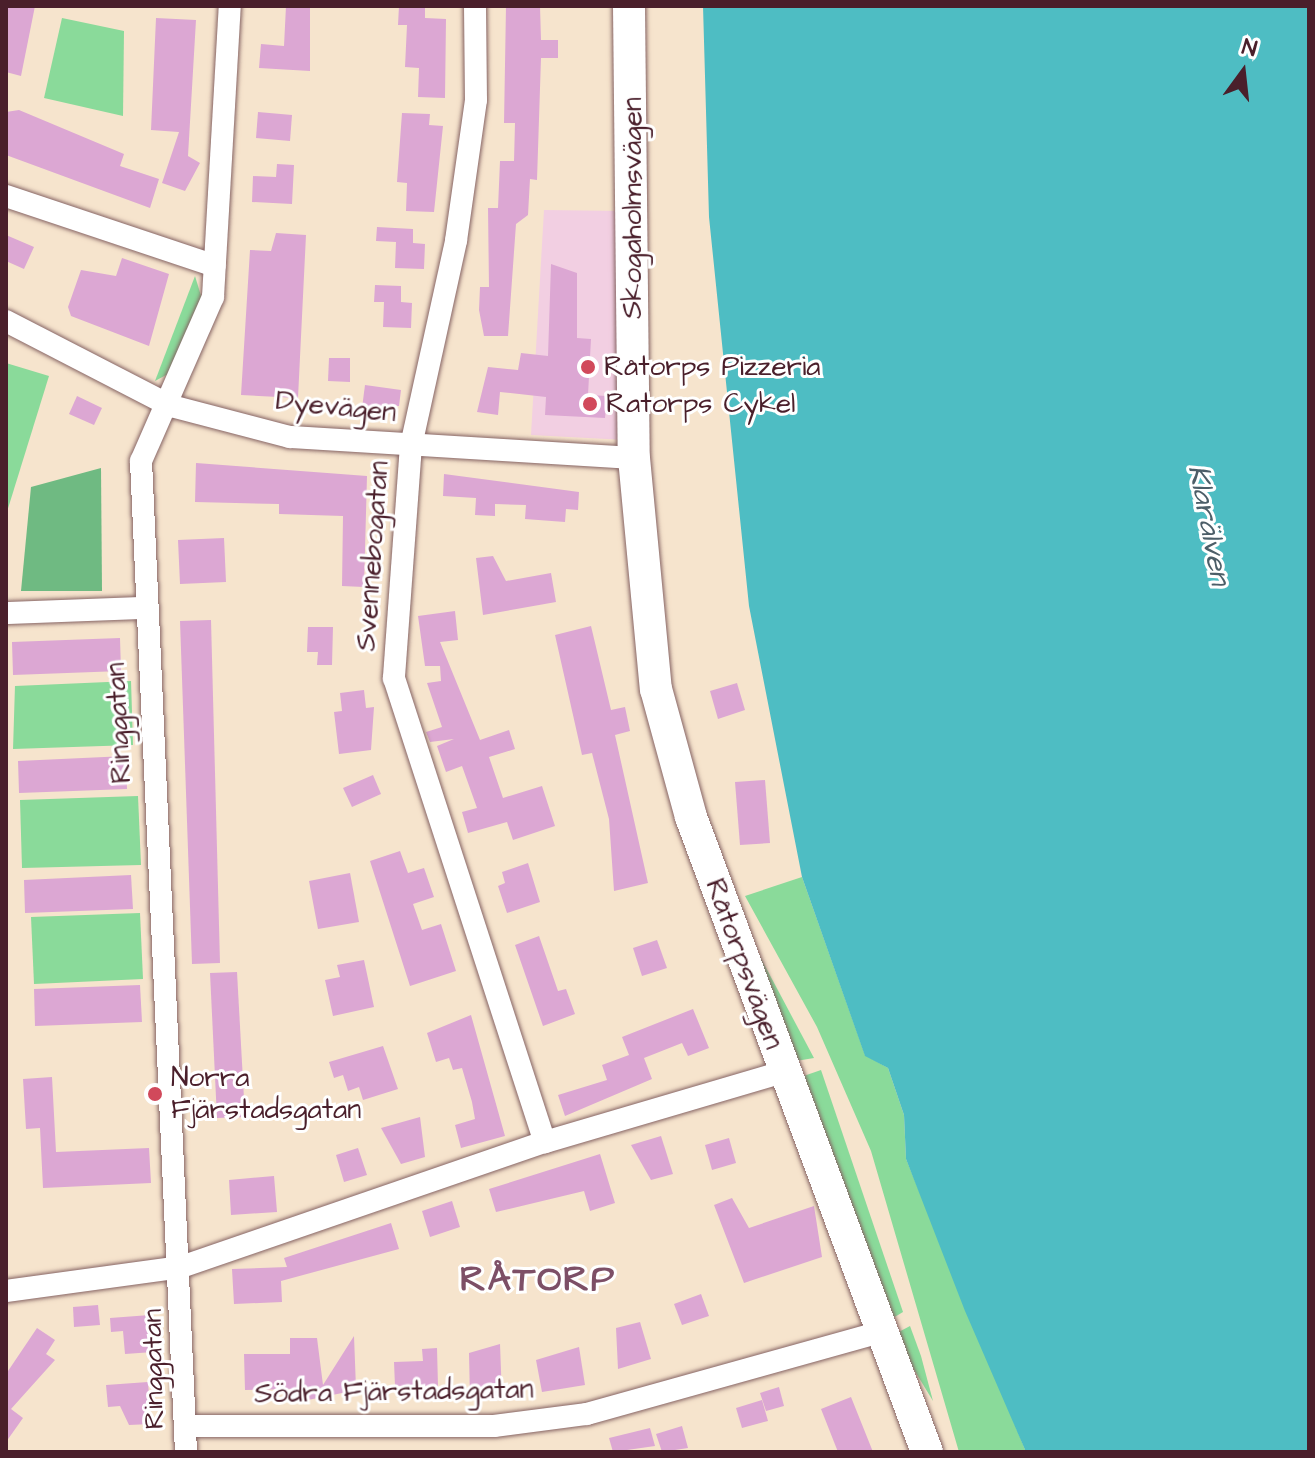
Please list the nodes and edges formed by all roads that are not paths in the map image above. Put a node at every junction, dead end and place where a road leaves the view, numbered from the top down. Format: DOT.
graph roads {
  1 [pos="230,6"];
  2 [pos="475,6"];
  3 [pos="629,6"];
  4 [pos="6,196"];
  5 [pos="215,266"];
  6 [pos="6,321"];
  7 [pos="171,406"];
  8 [pos="411,445"];
  9 [pos="634,458"];
  10 [pos="143,608"];
  11 [pos="6,613"];
  12 [pos="783,1072"];
  13 [pos="545,1142"];
  14 [pos="181,1267"];
  15 [pos="7,1293"];
  16 [pos="881,1332"];
  17 [pos="185,1426"];
  18 [pos="186,1452"];
  19 [pos="927,1452"];
  1 -- 5 [label="street, Ringgatan"];
  2 -- 8 [label="street, Svennebogatan"];
  3 -- 9 [label="street, Skogaholmsvägen"];
  4 -- 5 [label="street"];
  5 -- 7 [label="street, Ringgatan"];
  6 -- 7 [label="street, Dyevägen"];
  7 -- 8 [label="street, Dyevägen"];
  7 -- 10 [label="street, Ringgatan"];
  8 -- 9 [label="street, Dyevägen"];
  8 -- 13 [label="street, Svennebogatan"];
  9 -- 12 [label="street, Råtorpsvägen"];
  10 -- 11 [label="street"];
  10 -- 14 [label="street, Ringgatan"];
  12 -- 13 [label="street"];
  12 -- 16 [label="street, Råtorpsvägen"];
  13 -- 14 [label="street"];
  14 -- 15 [label="street"];
  14 -- 17 [label="street, Ringgatan"];
  16 -- 17 [label="street, Södra Fjärstadsgatan"];
  16 -- 19 [label="street, Råtorpsvägen"];
  17 -- 18 [label="street, Ringgatan"];
}
